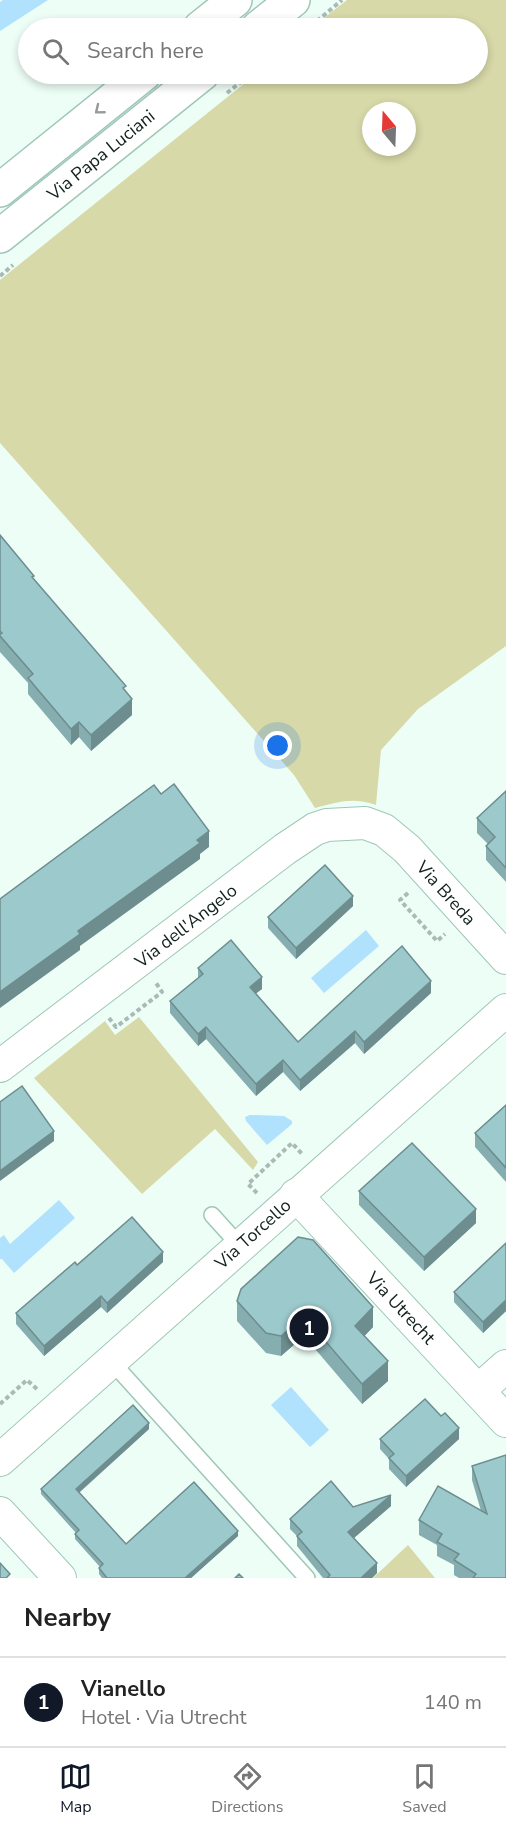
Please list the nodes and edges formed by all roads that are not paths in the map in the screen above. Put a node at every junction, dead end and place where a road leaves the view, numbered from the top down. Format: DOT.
graph roads {
  1 [pos="235,0"];
  2 [pos="303,12"];
  3 [pos="212,18"];
  4 [pos="286,18"];
  5 [pos="132,84"];
  6 [pos="190,84"];
  7 [pos="0,190"];
  8 [pos="0,236"];
  9 [pos="384,830"];
  10 [pos="506,958"];
  11 [pos="506,1010"];
  12 [pos="0,1066"];
  13 [pos="296,1196"];
  14 [pos="212,1215"];
  15 [pos="240,1246"];
  16 [pos="111,1361"];
  17 [pos="506,1366"];
  18 [pos="478,1390"];
  19 [pos="506,1421"];
  20 [pos="0,1460"];
  21 [pos="0,1513"];
  22 [pos="60,1578"];
  23 [pos="307,1578"];
  1 -- 3 [label="main road"];
  2 -- 4 [label="main road"];
  5 -- 7 [label="main road, Via Papa Luciani, one-way"];
  6 -- 8 [label="main road, Via Papa Luciani"];
  9 -- 10 [label="street, Via Breda"];
  9 -- 12 [label="street, Via dell'Angelo"];
  11 -- 13 [label="street, Via Torcello"];
  13 -- 15 [label="street, Via Torcello"];
  13 -- 18 [label="street, Via Utrecht"];
  14 -- 15 [label="lane"];
  15 -- 16 [label="street, Via Torcello"];
  16 -- 20 [label="street, Via Torcello"];
  16 -- 23 [label="lane"];
  17 -- 18 [label="street"];
  18 -- 19 [label="street, Via Utrecht"];
  21 -- 22 [label="street"];
}
